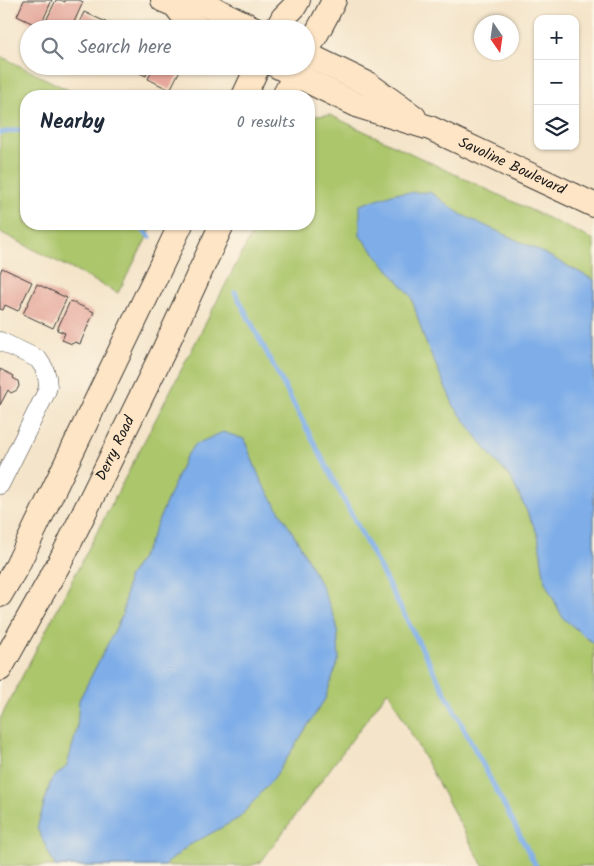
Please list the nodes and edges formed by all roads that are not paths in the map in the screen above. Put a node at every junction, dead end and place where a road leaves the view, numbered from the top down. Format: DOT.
graph roads {
  1 [pos="298,0"];
  2 [pos="334,0"];
  3 [pos="169,3"];
  4 [pos="186,20"];
  5 [pos="237,20"];
  6 [pos="282,20"];
  7 [pos="315,36"];
  8 [pos="315,58"];
  9 [pos="254,75"];
  10 [pos="289,75"];
  11 [pos="302,75"];
  12 [pos="247,90"];
  13 [pos="286,90"];
  14 [pos="430,128"];
  15 [pos="594,205"];
  16 [pos="179,230"];
  17 [pos="219,230"];
  18 [pos="0,341"];
  19 [pos="0,485"];
  20 [pos="0,596"];
  21 [pos="0,669"];
  1 -- 6 [label="main road"];
  2 -- 7 [label="main road"];
  3 -- 4 [label="main road"];
  3 -- 5 [label="main road"];
  8 -- 14 [label="main road, Savoline Boulevard"];
  9 -- 12 [label="main road"];
  10 -- 13 [label="main road"];
  11 -- 14 [label="main road, Savoline Boulevard"];
  14 -- 15 [label="main road, Savoline Boulevard"];
  16 -- 20 [label="main road"];
  17 -- 21 [label="main road, Derry Road"];
  18 -- 19 [label="street"];
}
